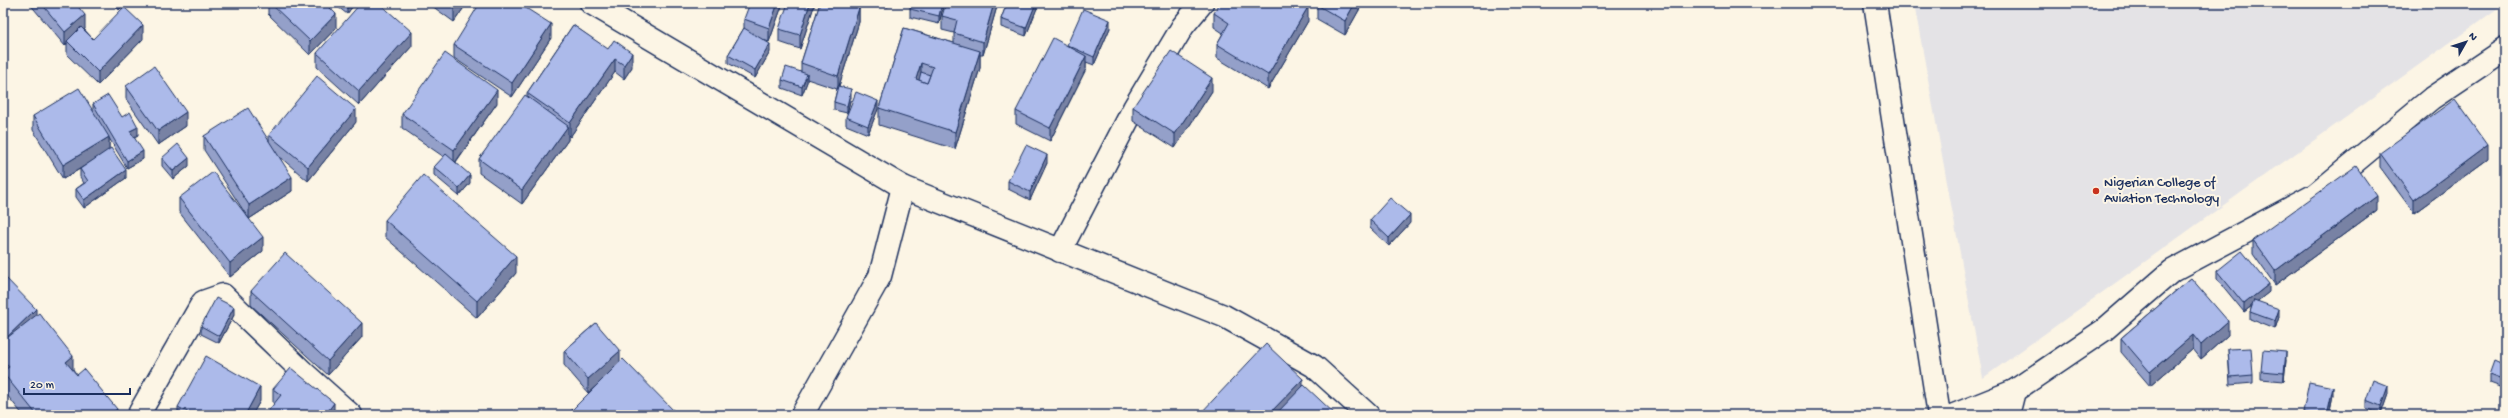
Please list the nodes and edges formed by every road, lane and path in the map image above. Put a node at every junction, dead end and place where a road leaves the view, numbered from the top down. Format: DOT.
graph roads {
  1 [pos="591,3"];
  2 [pos="1202,3"];
  3 [pos="1875,3"];
  4 [pos="2505,49"];
  5 [pos="903,187"];
  6 [pos="1060,251"];
  7 [pos="2014,390"];
  8 [pos="142,415"];
  9 [pos="352,415"];
  10 [pos="802,415"];
  11 [pos="1368,415"];
  12 [pos="1939,415"];
  13 [pos="1954,415"];
  14 [pos="2008,415"];
  1 -- 5 [label="street"];
  2 -- 6 [label="street"];
  3 -- 12 [label="street"];
  4 -- 7 [label="street"];
  5 -- 6 [label="street"];
  5 -- 10 [label="street"];
  6 -- 11 [label="street"];
  7 -- 13 [label="street"];
  7 -- 14 [label="street"];
  8 -- 9 [label="street"];
}
